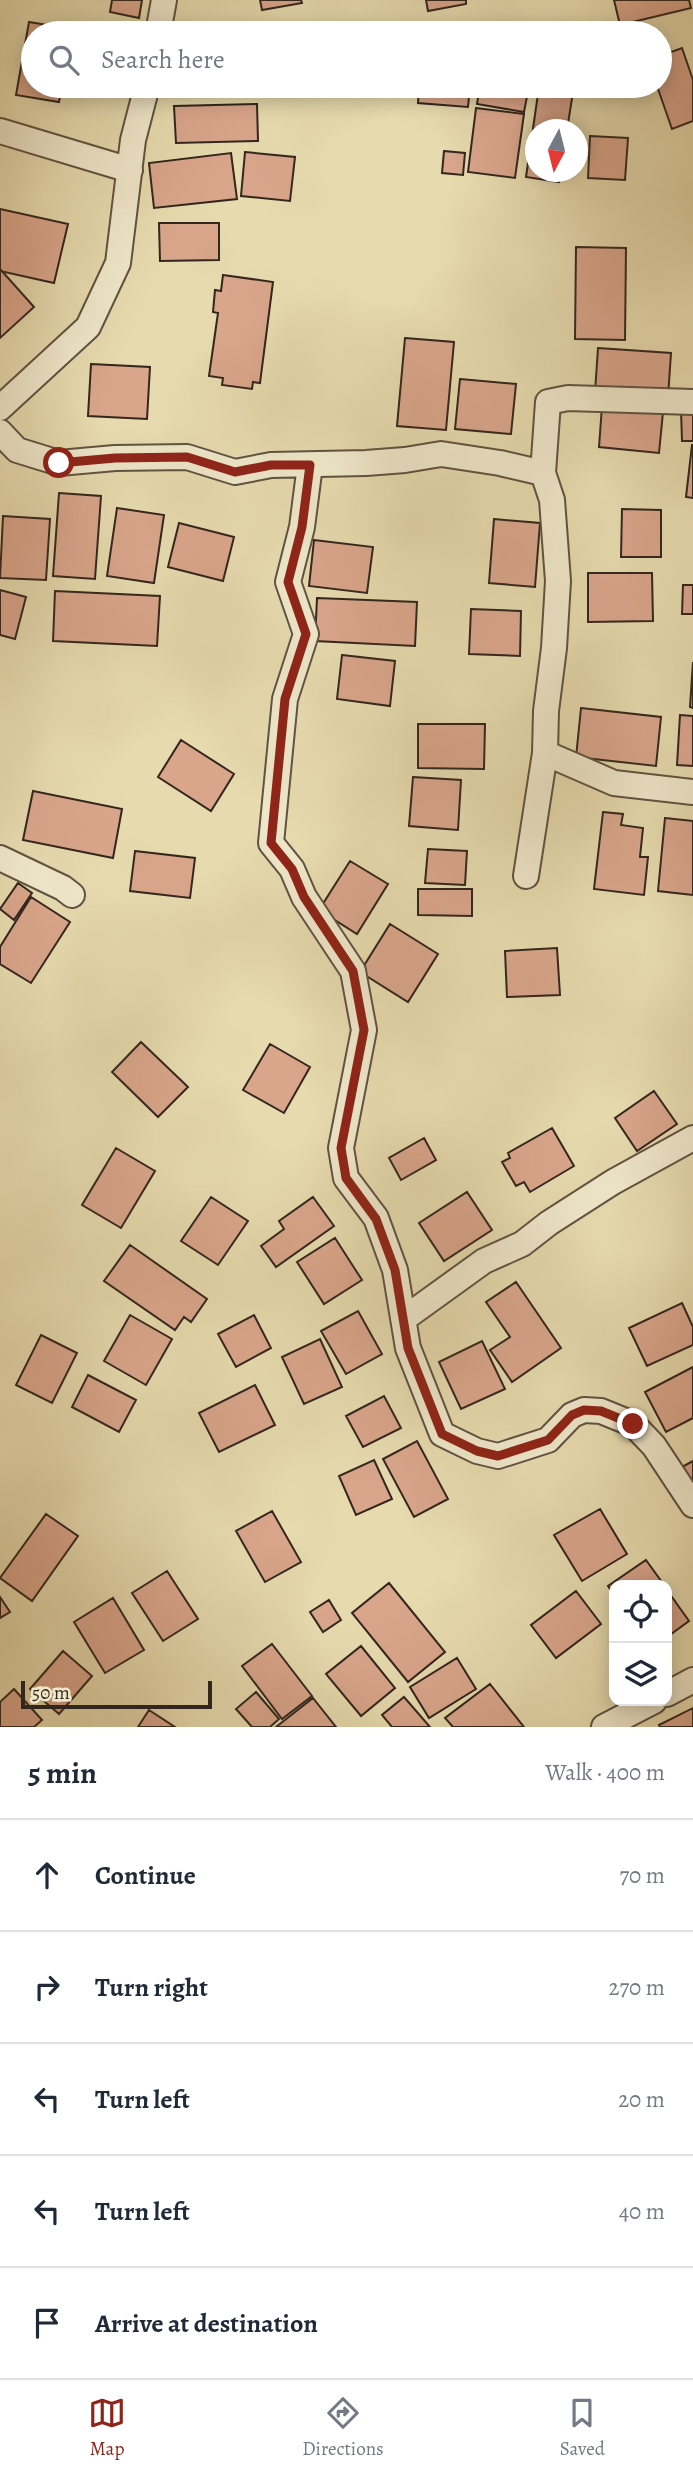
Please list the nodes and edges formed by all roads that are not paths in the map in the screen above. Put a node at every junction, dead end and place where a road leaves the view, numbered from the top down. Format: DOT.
graph roads {
  1 [pos="164,0"];
  2 [pos="160,21"];
  3 [pos="144,98"];
  4 [pos="0,131"];
  5 [pos="130,170"];
  6 [pos="693,402"];
  7 [pos="0,408"];
  8 [pos="0,432"];
  9 [pos="310,465"];
  10 [pos="543,473"];
  11 [pos="545,754"];
  12 [pos="693,792"];
  13 [pos="0,858"];
  14 [pos="526,876"];
  15 [pos="72,895"];
  16 [pos="693,1138"];
  17 [pos="405,1318"];
  18 [pos="693,1505"];
  19 [pos="693,1680"];
  20 [pos="672,1691"];
  21 [pos="644,1706"];
  22 [pos="604,1727"];
  1 -- 2 [label="street"];
  3 -- 5 [label="street"];
  4 -- 5 [label="street"];
  5 -- 7 [label="street"];
  6 -- 10 [label="street"];
  8 -- 9 [label="street"];
  9 -- 10 [label="street"];
  9 -- 17 [label="street"];
  10 -- 11 [label="street"];
  11 -- 12 [label="street"];
  11 -- 14 [label="street"];
  13 -- 15 [label="street"];
  16 -- 17 [label="street"];
  17 -- 18 [label="street"];
  19 -- 20 [label="street"];
  21 -- 22 [label="street"];
}
